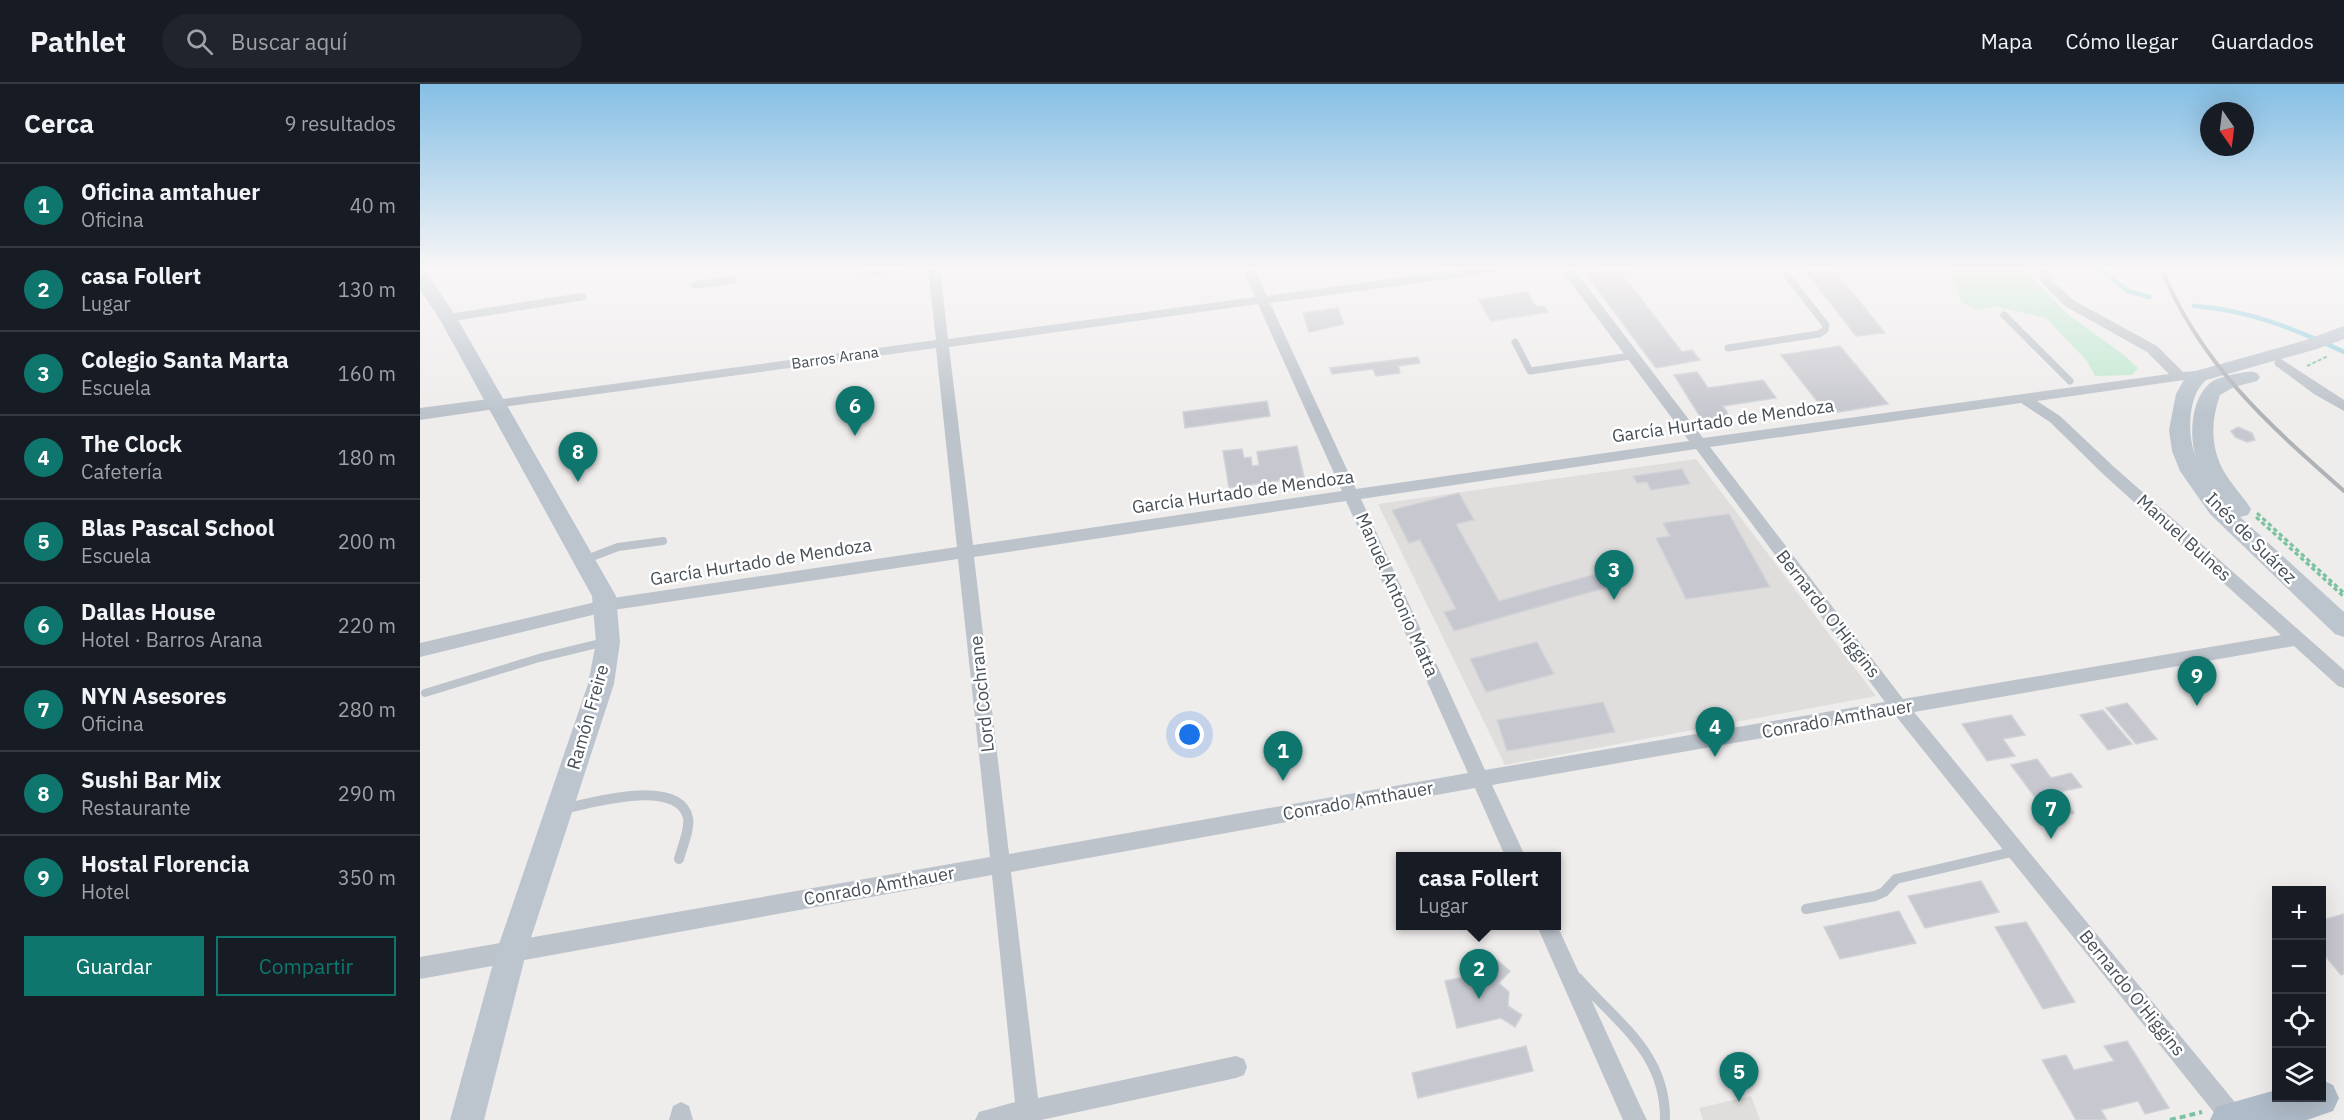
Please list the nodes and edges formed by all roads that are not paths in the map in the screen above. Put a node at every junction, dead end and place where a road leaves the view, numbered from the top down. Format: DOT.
graph roads {
  1 [pos="458,316"];
  2 [pos="940,316"];
  3 [pos="1144,316"];
  4 [pos="1270,316"];
  5 [pos="1602,316"];
  6 [pos="1819,316"];
  7 [pos="2005,316"];
  8 [pos="2093,316"];
  9 [pos="448,318"];
  10 [pos="1515,342"];
  11 [pos="2329,342"];
  12 [pos="943,344"];
  13 [pos="1728,348"];
  14 [pos="1631,356"];
  15 [pos="2281,363"];
  16 [pos="2205,373"];
  17 [pos="2180,378"];
  18 [pos="2070,381"];
  19 [pos="2023,398"];
  20 [pos="496,404"];
  21 [pos="2344,406"];
  22 [pos="420,414"];
  23 [pos="1698,444"];
  24 [pos="1352,497"];
  25 [pos="663,541"];
  26 [pos="966,551"];
  27 [pos="584,560"];
  28 [pos="2309,584"];
  29 [pos="606,605"];
  30 [pos="2344,606"];
  31 [pos="2344,627"];
  32 [pos="2297,639"];
  33 [pos="608,642"];
  34 [pos="420,650"];
  35 [pos="2344,681"];
  36 [pos="425,693"];
  37 [pos="1900,708"];
  38 [pos="1480,779"];
  39 [pos="560,809"];
  40 [pos="2016,850"];
  41 [pos="1513,852"];
  42 [pos="679,859"];
  43 [pos="1001,864"];
  44 [pos="1806,909"];
  45 [pos="1549,930"];
  46 [pos="1558,951"];
  47 [pos="512,953"];
  48 [pos="420,968"];
  49 [pos="1236,1067"];
  50 [pos="2344,1092"];
  51 [pos="2326,1096"];
  52 [pos="2302,1102"];
  53 [pos="1028,1116"];
  54 [pos="467,1120"];
  55 [pos="987,1120"];
  56 [pos="1635,1120"];
  57 [pos="1665,1120"];
  58 [pos="2233,1120"];
  1 -- 9 [label="street"];
  2 -- 12 [label="street, Lord Cochrane"];
  3 -- 12 [label="street, Barros Arana"];
  4 -- 24 [label="street, Manuel Antonio Matta"];
  5 -- 14 [label="street, Bernardo O'Higgins"];
  6 -- 13 [label="lane"];
  7 -- 18 [label="lane"];
  8 -- 17 [label="street"];
  9 -- 20 [label="main road, Ramón Freire"];
  10 -- 14 [label="lane"];
  11 -- 15 [label="main road, Inés de Suárez"];
  11 -- 16 [label="main road"];
  12 -- 20 [label="street, Barros Arana"];
  12 -- 26 [label="street, Lord Cochrane"];
  14 -- 23 [label="street, Bernardo O'Higgins"];
  15 -- 21 [label="street"];
  15 -- 28 [label="main road, Inés de Suárez"];
  16 -- 17 [label="street"];
  16 -- 28 [label="main road, Inés de Suárez"];
  17 -- 19 [label="street"];
  18 -- 19 [label="street, García Hurtado de Mendoza"];
  19 -- 23 [label="street, García Hurtado de Mendoza"];
  19 -- 32 [label="street, Manuel Bulnes"];
  20 -- 22 [label="street, Barros Arana"];
  20 -- 27 [label="main road, Ramón Freire"];
  23 -- 24 [label="street, García Hurtado de Mendoza"];
  23 -- 37 [label="street, Bernardo O'Higgins"];
  24 -- 26 [label="street, García Hurtado de Mendoza"];
  24 -- 38 [label="street, Manuel Antonio Matta"];
  25 -- 27 [label="lane"];
  26 -- 29 [label="street, García Hurtado de Mendoza"];
  26 -- 43 [label="street, Lord Cochrane"];
  27 -- 29 [label="main road, Ramón Freire"];
  28 -- 30 [label="main road, Inés de Suárez"];
  28 -- 31 [label="main road, Inés de Suárez"];
  29 -- 33 [label="main road, Ramón Freire"];
  29 -- 34 [label="street, García Hurtado de Mendoza"];
  32 -- 35 [label="street, Manuel Bulnes"];
  32 -- 37 [label="street, Conrado Amthauer"];
  33 -- 36 [label="lane"];
  33 -- 39 [label="main road, Ramón Freire"];
  37 -- 38 [label="street, Conrado Amthauer"];
  37 -- 40 [label="street, Bernardo O'Higgins"];
  38 -- 41 [label="street, Manuel Antonio Matta"];
  38 -- 43 [label="street, Conrado Amthauer"];
  39 -- 42 [label="lane"];
  39 -- 47 [label="main road, Ramón Freire"];
  40 -- 44 [label="lane"];
  40 -- 58 [label="street, Bernardo O'Higgins"];
  43 -- 47 [label="street, Conrado Amthauer"];
  43 -- 53 [label="street, Lord Cochrane"];
  45 -- 46 [label="street"];
  46 -- 56 [label="street"];
  46 -- 57 [label="lane"];
  47 -- 48 [label="street, Conrado Amthauer"];
  47 -- 54 [label="main road, Ramón Freire"];
  49 -- 53 [label="street"];
  50 -- 51 [label="main road"];
  52 -- 58 [label="main road"];
  53 -- 55 [label="street"];
}
